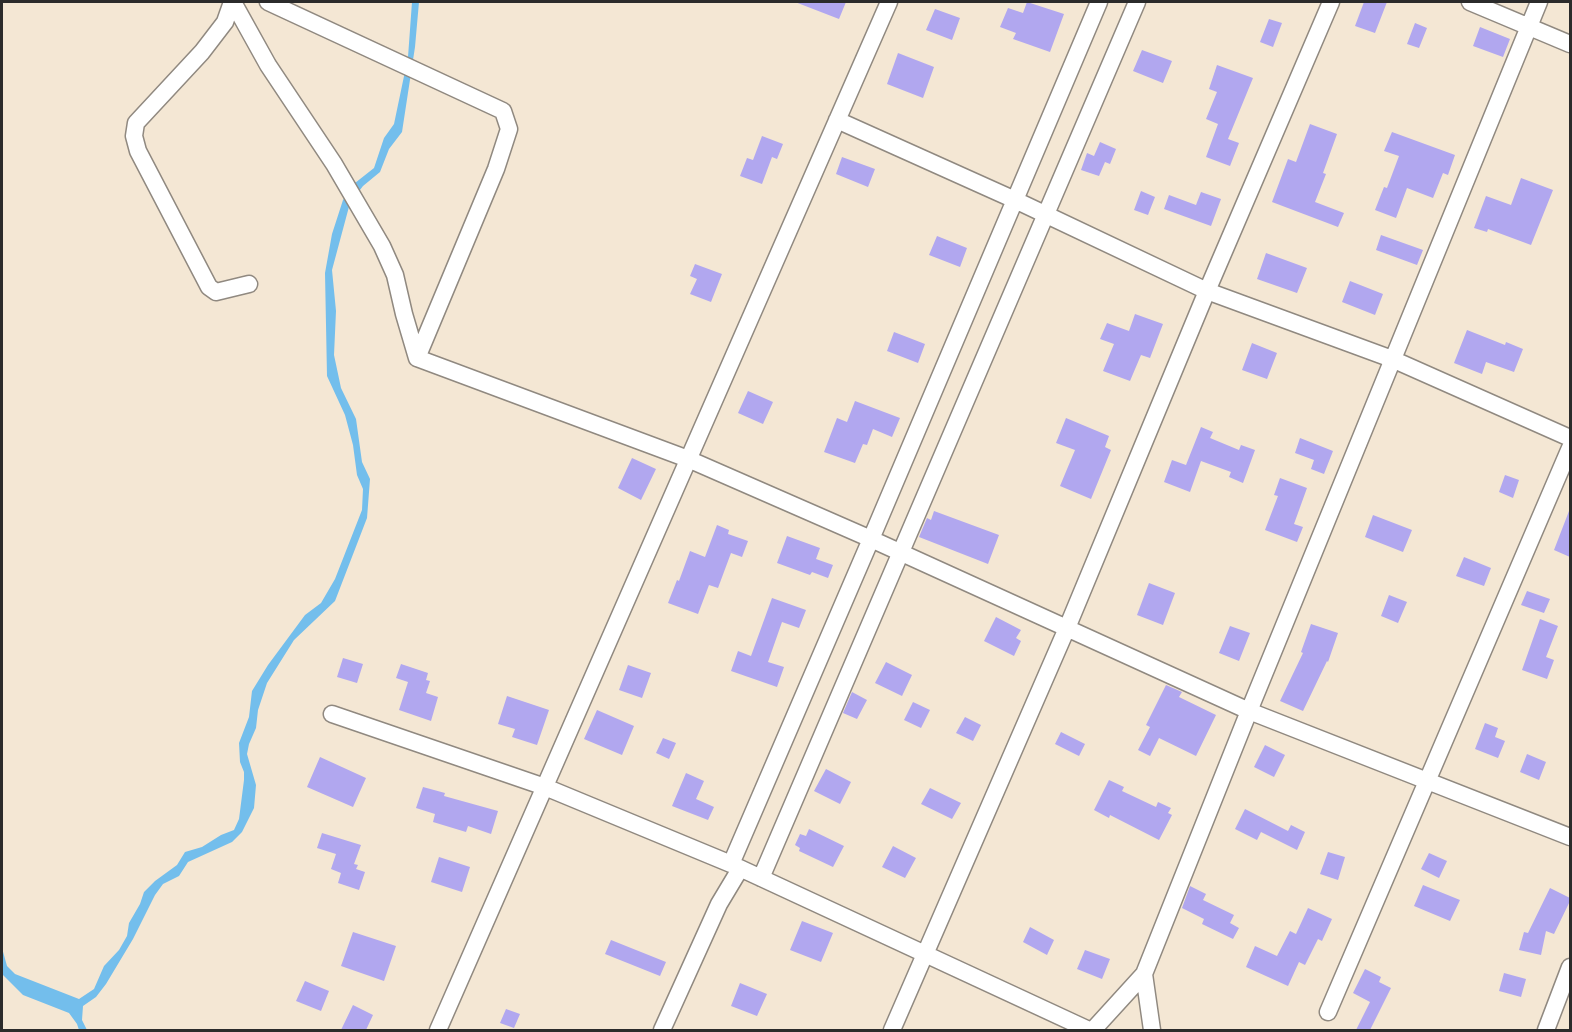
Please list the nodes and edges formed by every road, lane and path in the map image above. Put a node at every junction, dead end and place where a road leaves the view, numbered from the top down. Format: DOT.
graph roads {
  1 [pos="233,2"];
  2 [pos="267,2"];
  3 [pos="889,2"];
  4 [pos="1099,2"];
  5 [pos="1137,2"];
  6 [pos="1331,2"];
  7 [pos="1470,2"];
  8 [pos="1539,2"];
  9 [pos="1527,26"];
  10 [pos="1570,44"];
  11 [pos="837,120"];
  12 [pos="1015,200"];
  13 [pos="1047,214"];
  14 [pos="249,284"];
  15 [pos="1207,291"];
  16 [pos="417,358"];
  17 [pos="1392,359"];
  18 [pos="1570,438"];
  19 [pos="1570,448"];
  20 [pos="688,459"];
  21 [pos="872,539"];
  22 [pos="901,553"];
  23 [pos="1067,628"];
  24 [pos="1249,711"];
  25 [pos="332,714"];
  26 [pos="1428,781"];
  27 [pos="544,787"];
  28 [pos="1570,837"];
  29 [pos="735,867"];
  30 [pos="761,878"];
  31 [pos="923,955"];
  32 [pos="1570,967"];
  33 [pos="1144,975"];
  34 [pos="1328,1012"];
  35 [pos="438,1030"];
  36 [pos="662,1030"];
  37 [pos="892,1030"];
  38 [pos="1091,1030"];
  39 [pos="1152,1030"];
  40 [pos="1546,1030"];
  1 -- 14 [label="street"];
  1 -- 16 [label="street"];
  2 -- 16 [label="street"];
  3 -- 11 [label="street"];
  4 -- 12 [label="street"];
  5 -- 13 [label="street"];
  6 -- 15 [label="street"];
  7 -- 9 [label="street"];
  8 -- 9 [label="street"];
  9 -- 10 [label="street"];
  9 -- 17 [label="street"];
  11 -- 12 [label="street"];
  11 -- 20 [label="street"];
  12 -- 13 [label="street"];
  12 -- 21 [label="street"];
  13 -- 15 [label="street"];
  13 -- 22 [label="street"];
  15 -- 17 [label="street"];
  15 -- 23 [label="street"];
  16 -- 20 [label="street"];
  17 -- 18 [label="street"];
  17 -- 24 [label="street"];
  19 -- 26 [label="street"];
  20 -- 21 [label="street"];
  20 -- 27 [label="street"];
  21 -- 22 [label="street"];
  21 -- 29 [label="street"];
  22 -- 23 [label="street"];
  22 -- 30 [label="street"];
  23 -- 24 [label="street"];
  23 -- 31 [label="street"];
  24 -- 26 [label="street"];
  24 -- 33 [label="street"];
  25 -- 27 [label="street"];
  26 -- 28 [label="street"];
  26 -- 34 [label="street"];
  27 -- 29 [label="street"];
  27 -- 35 [label="street"];
  29 -- 30 [label="street"];
  29 -- 36 [label="street"];
  30 -- 31 [label="street"];
  31 -- 37 [label="street"];
  31 -- 38 [label="street"];
  32 -- 40 [label="street"];
  33 -- 38 [label="street"];
  33 -- 39 [label="street"];
}
